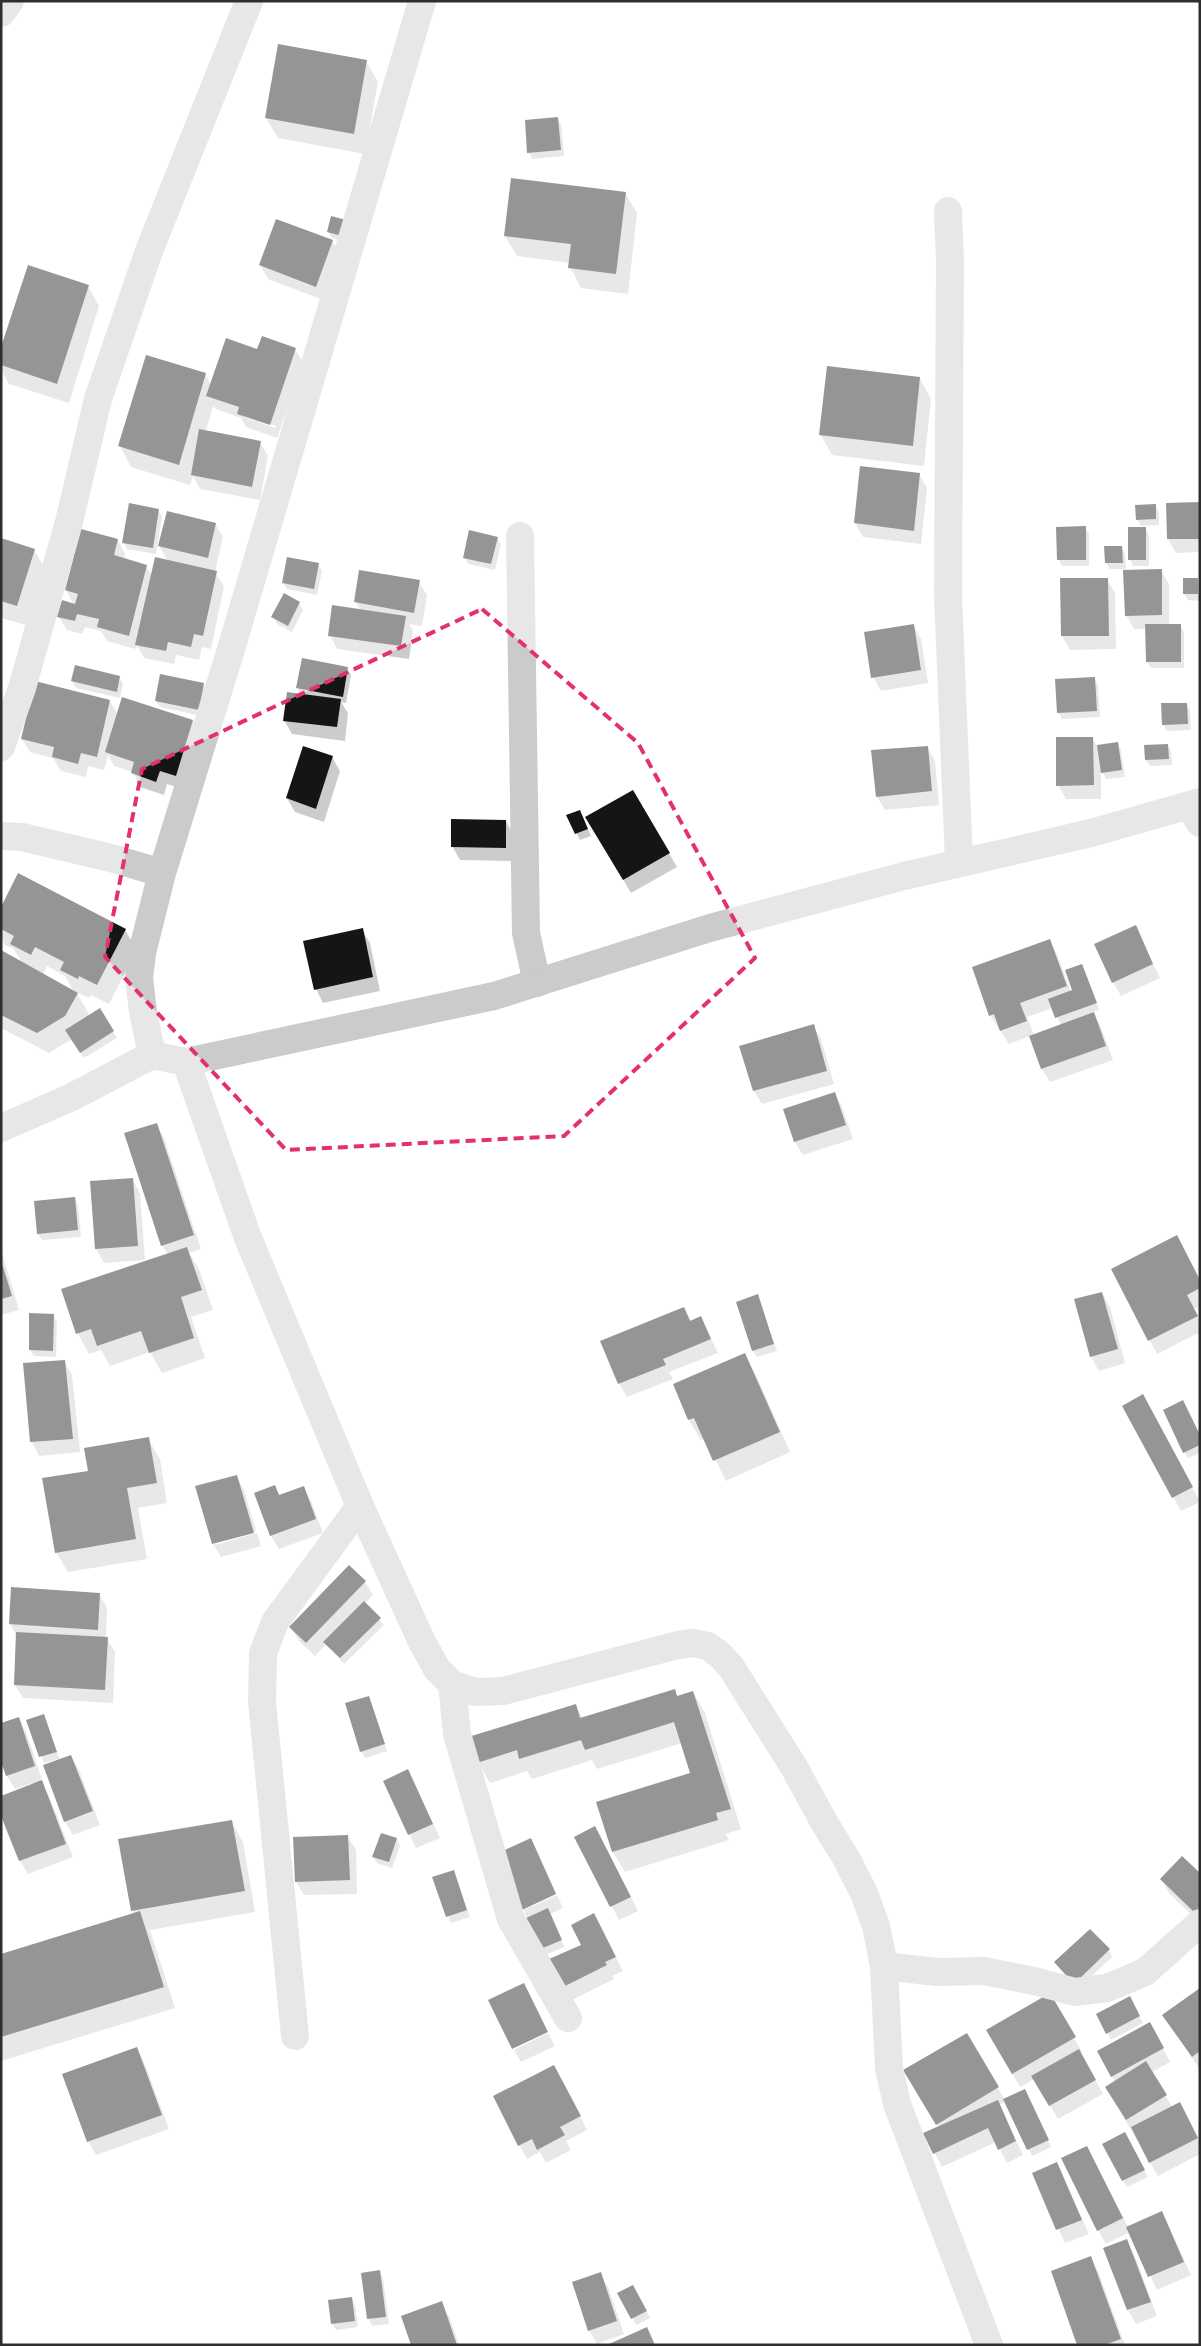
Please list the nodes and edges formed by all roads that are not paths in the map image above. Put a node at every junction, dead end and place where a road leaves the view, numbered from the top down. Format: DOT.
graph roads {
  1 [pos="10,1"];
  2 [pos="249,1"];
  3 [pos="422,1"];
  4 [pos="1,13"];
  5 [pos="948,211"];
  6 [pos="520,536"];
  7 [pos="1,747"];
  8 [pos="1196,811"];
  9 [pos="1,836"];
  10 [pos="959,862"];
  11 [pos="162,873"];
  12 [pos="537,983"];
  13 [pos="152,1056"];
  14 [pos="186,1062"];
  15 [pos="1,1128"];
  16 [pos="360,1506"];
  17 [pos="452,1684"];
  18 [pos="1200,1922"];
  19 [pos="884,1966"];
  20 [pos="568,2018"];
  21 [pos="295,2036"];
  22 [pos="989,2345"];
  1 -- 4 [label="street"];
  2 -- 7 [label="street"];
  3 -- 11 [label="street"];
  5 -- 10 [label="street"];
  6 -- 12 [label="street"];
  8 -- 10 [label="street"];
  9 -- 11 [label="street"];
  10 -- 12 [label="street"];
  11 -- 13 [label="street"];
  12 -- 14 [label="street"];
  13 -- 14 [label="street"];
  13 -- 15 [label="street"];
  14 -- 16 [label="street"];
  16 -- 17 [label="street"];
  16 -- 21 [label="street"];
  17 -- 19 [label="street"];
  17 -- 20 [label="street"];
  18 -- 19 [label="street"];
  19 -- 22 [label="street"];
}
